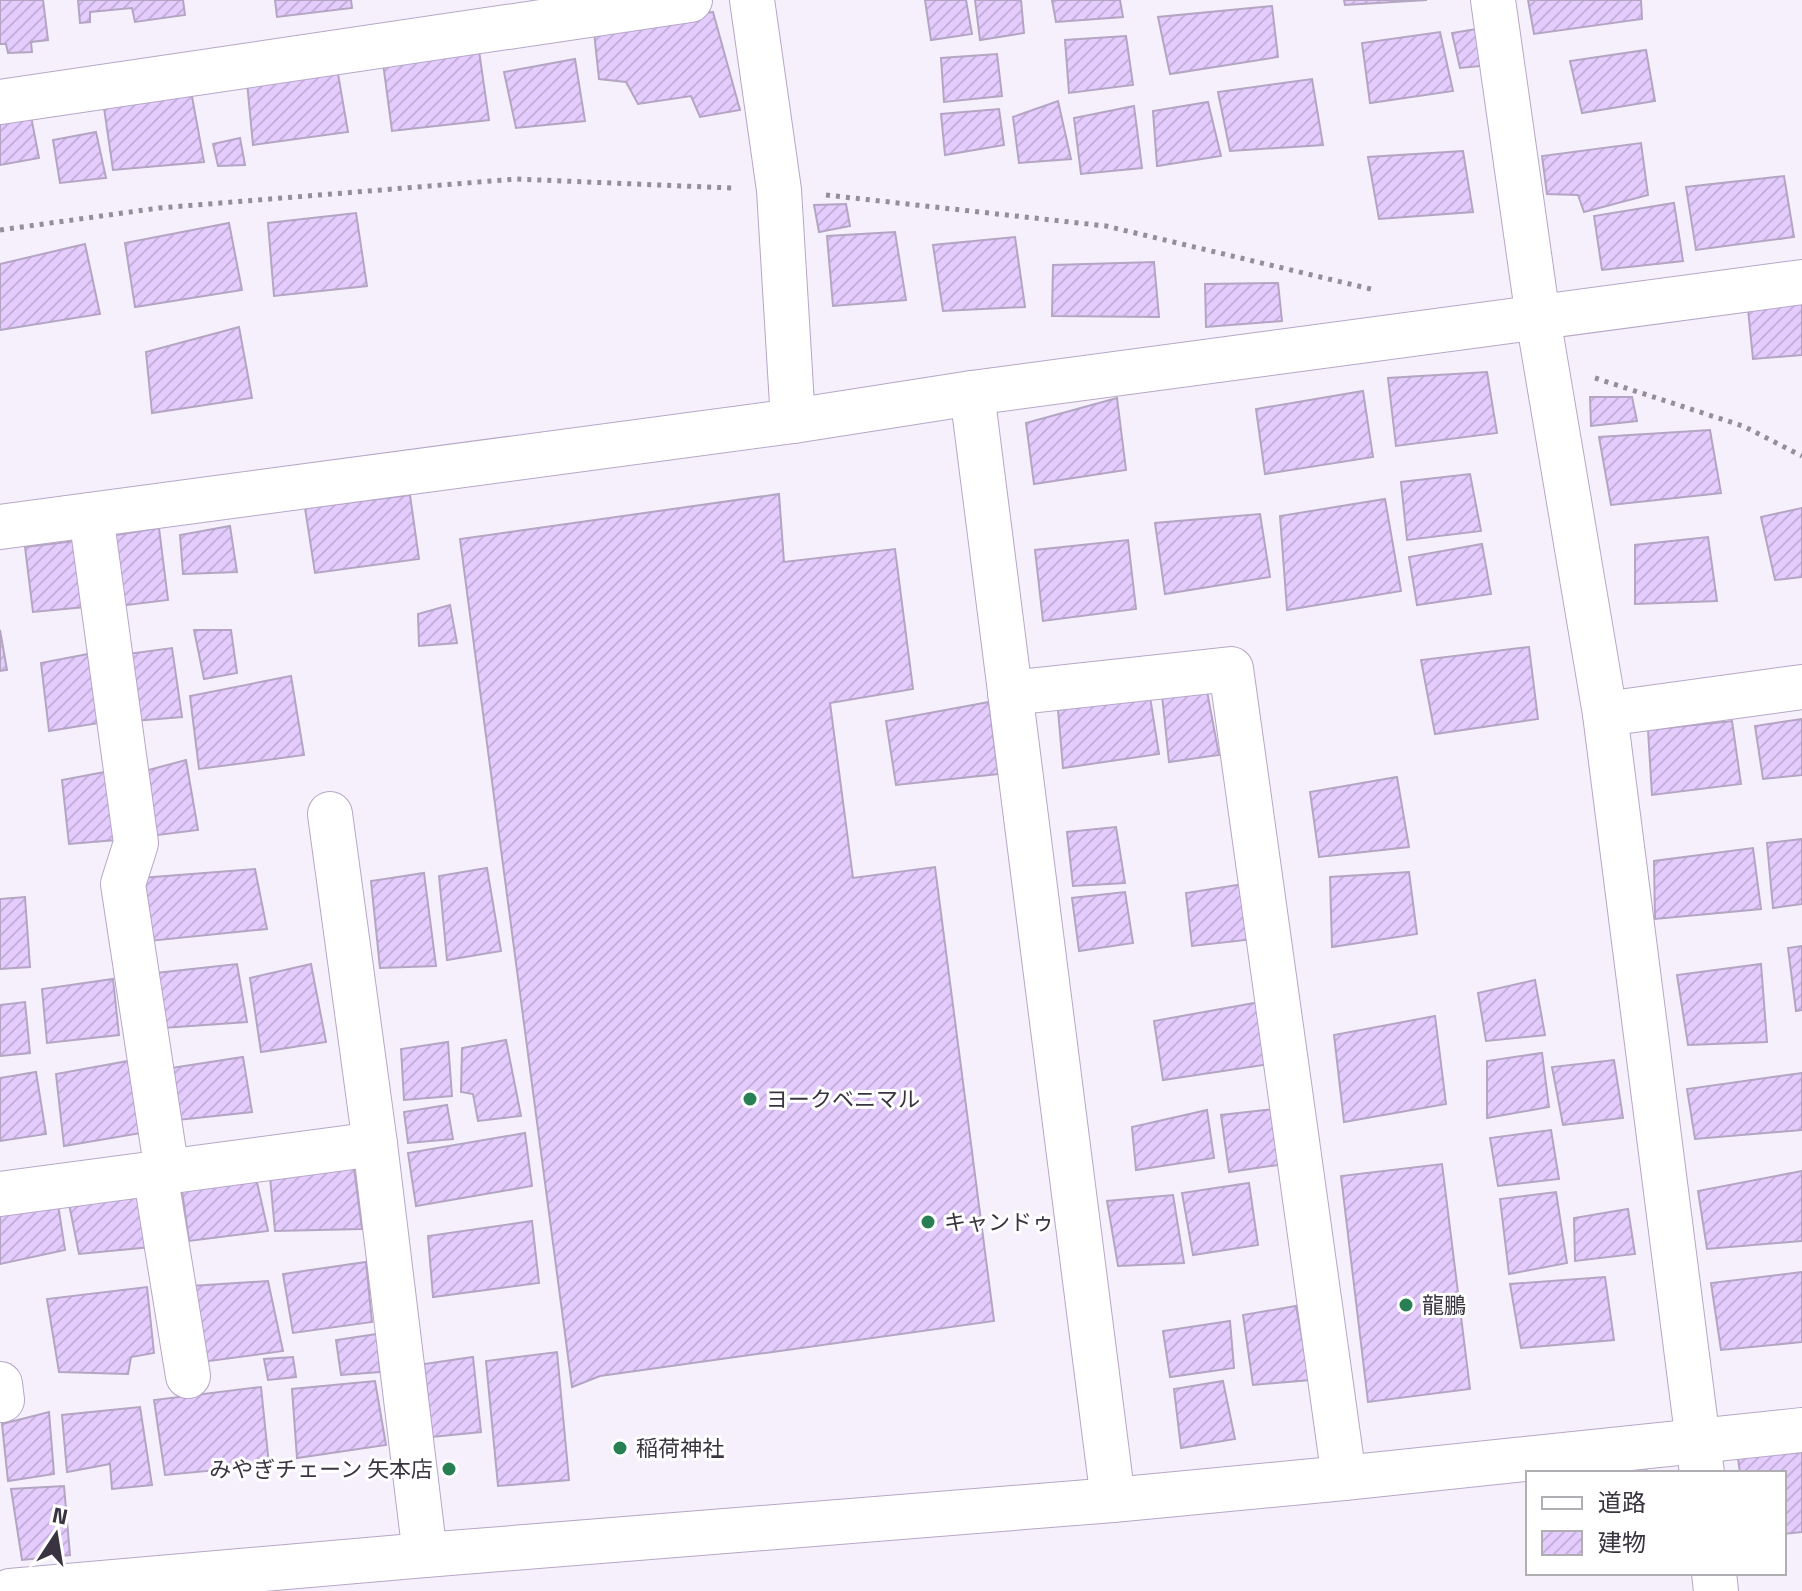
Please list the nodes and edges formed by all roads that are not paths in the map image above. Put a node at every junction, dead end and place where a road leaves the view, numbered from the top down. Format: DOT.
graph roads {
  1 [pos="690,0"];
  2 [pos="752,0"];
  3 [pos="1493,0"];
  4 [pos="0,102"];
  5 [pos="1802,282"];
  6 [pos="1538,318"];
  7 [pos="972,393"];
  8 [pos="793,421"];
  9 [pos="91,515"];
  10 [pos="0,527"];
  11 [pos="1802,687"];
  12 [pos="1010,693"];
  13 [pos="1605,714"];
  14 [pos="330,814"];
  15 [pos="375,1144"];
  16 [pos="161,1172"];
  17 [pos="0,1194"];
  18 [pos="188,1376"];
  19 [pos="1802,1430"];
  20 [pos="1700,1456"];
  21 [pos="1344,1478"];
  22 [pos="1113,1500"];
  23 [pos="425,1555"];
  24 [pos="10,1591"];
  1 -- 4 [label="street"];
  2 -- 8 [label="street"];
  3 -- 6 [label="street"];
  5 -- 6 [label="street"];
  6 -- 7 [label="street"];
  6 -- 13 [label="street"];
  7 -- 8 [label="street"];
  7 -- 12 [label="street"];
  8 -- 9 [label="street"];
  9 -- 10 [label="street"];
  9 -- 16 [label="street"];
  11 -- 13 [label="street"];
  12 -- 21 [label="street"];
  12 -- 22 [label="street"];
  13 -- 20 [label="street"];
  14 -- 15 [label="street"];
  15 -- 16 [label="street"];
  15 -- 23 [label="street"];
  16 -- 17 [label="street"];
  16 -- 18 [label="street"];
  19 -- 20 [label="street"];
  20 -- 21 [label="street"];
  21 -- 22 [label="street"];
  22 -- 23 [label="street"];
  23 -- 24 [label="street"];
}
